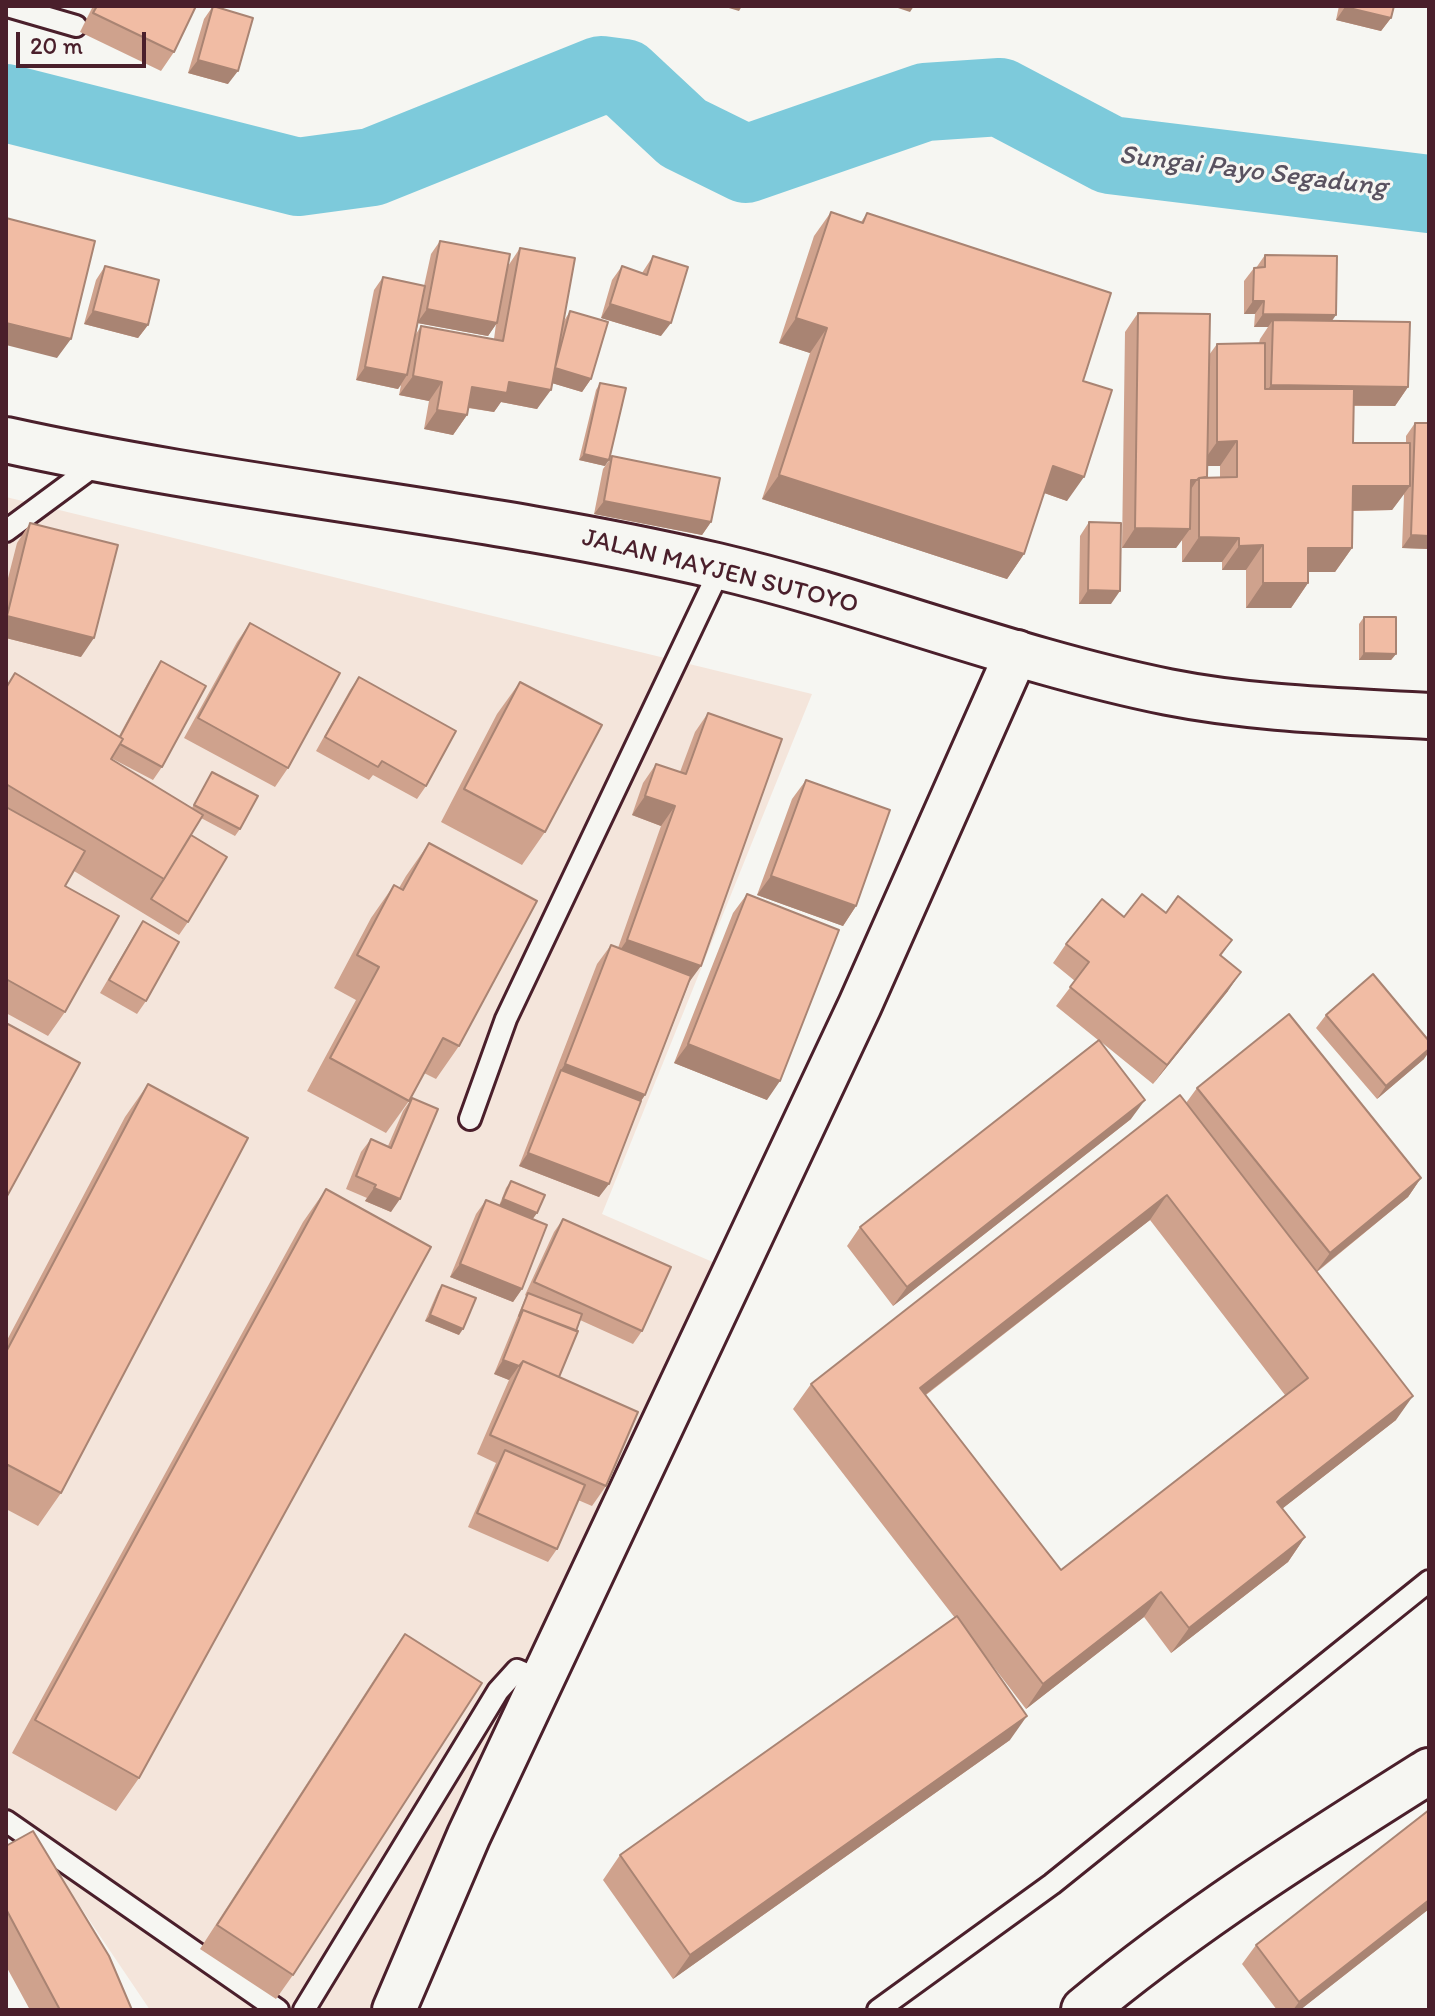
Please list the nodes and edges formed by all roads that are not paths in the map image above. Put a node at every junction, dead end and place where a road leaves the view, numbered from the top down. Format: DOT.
graph roads {
  1 [pos="7,6"];
  2 [pos="76,26"];
  3 [pos="6,440"];
  4 [pos="102,461"];
  5 [pos="6,531"];
  6 [pos="721,567"];
  7 [pos="1017,652"];
  8 [pos="1429,716"];
  9 [pos="470,1119"];
  10 [pos="1429,1581"];
  11 [pos="542,1681"];
  12 [pos="1429,1771"];
  13 [pos="6,1821"];
  14 [pos="278,2010"];
  15 [pos="304,2010"];
  16 [pos="394,2010"];
  17 [pos="878,2010"];
  18 [pos="1084,2010"];
  1 -- 2 [label="lane"];
  3 -- 4 [label="street, JALAN MAYJEN SUTOYO"];
  4 -- 5 [label="lane"];
  4 -- 6 [label="street, JALAN MAYJEN SUTOYO"];
  6 -- 7 [label="street, JALAN MAYJEN SUTOYO"];
  6 -- 9 [label="lane"];
  7 -- 8 [label="street, JALAN MAYJEN SUTOYO"];
  7 -- 11 [label="street"];
  10 -- 17 [label="lane"];
  11 -- 15 [label="lane"];
  11 -- 16 [label="street"];
  12 -- 18 [label="street"];
  13 -- 14 [label="lane"];
}
